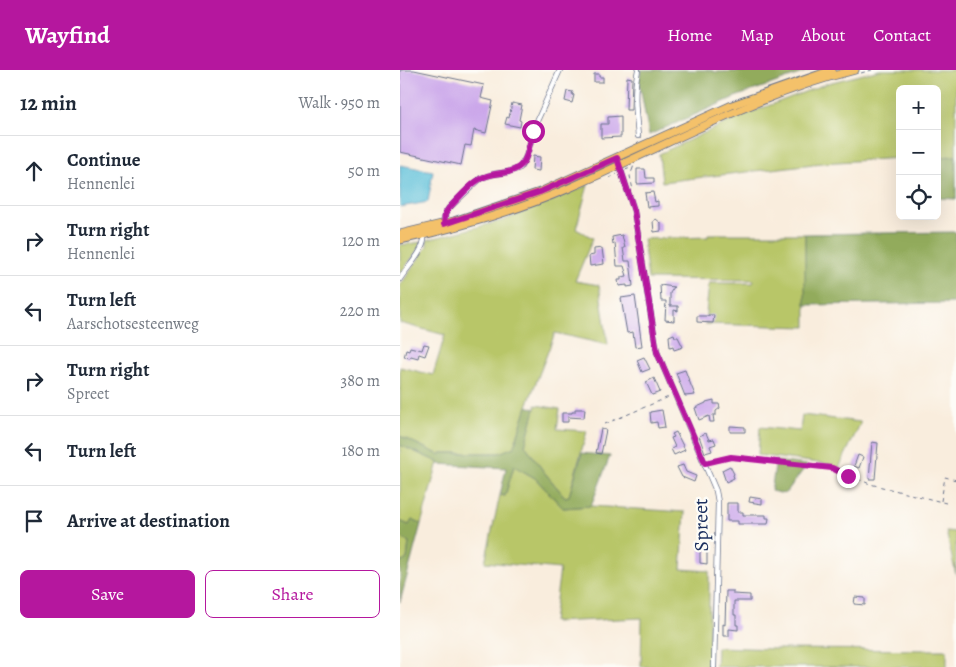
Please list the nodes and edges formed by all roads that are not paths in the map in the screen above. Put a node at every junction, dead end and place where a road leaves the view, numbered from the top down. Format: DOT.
graph roads {
  1 [pos="560,70"];
  2 [pos="633,70"];
  3 [pos="638,70"];
  4 [pos="832,70"];
  5 [pos="855,70"];
  6 [pos="636,78"];
  7 [pos="638,136"];
  8 [pos="618,161"];
  9 [pos="444,224"];
  10 [pos="400,234"];
  11 [pos="424,235"];
  12 [pos="400,240"];
  13 [pos="400,278"];
  14 [pos="714,667"];
  1 -- 9 [label="street"];
  2 -- 6 [label="street"];
  3 -- 6 [label="street"];
  4 -- 8 [label="main road"];
  5 -- 8 [label="main road"];
  6 -- 7 [label="street"];
  8 -- 9 [label="main road"];
  8 -- 11 [label="main road"];
  8 -- 14 [label="street, Spreet"];
  9 -- 10 [label="main road"];
  11 -- 12 [label="main road"];
  11 -- 13 [label="street"];
}
